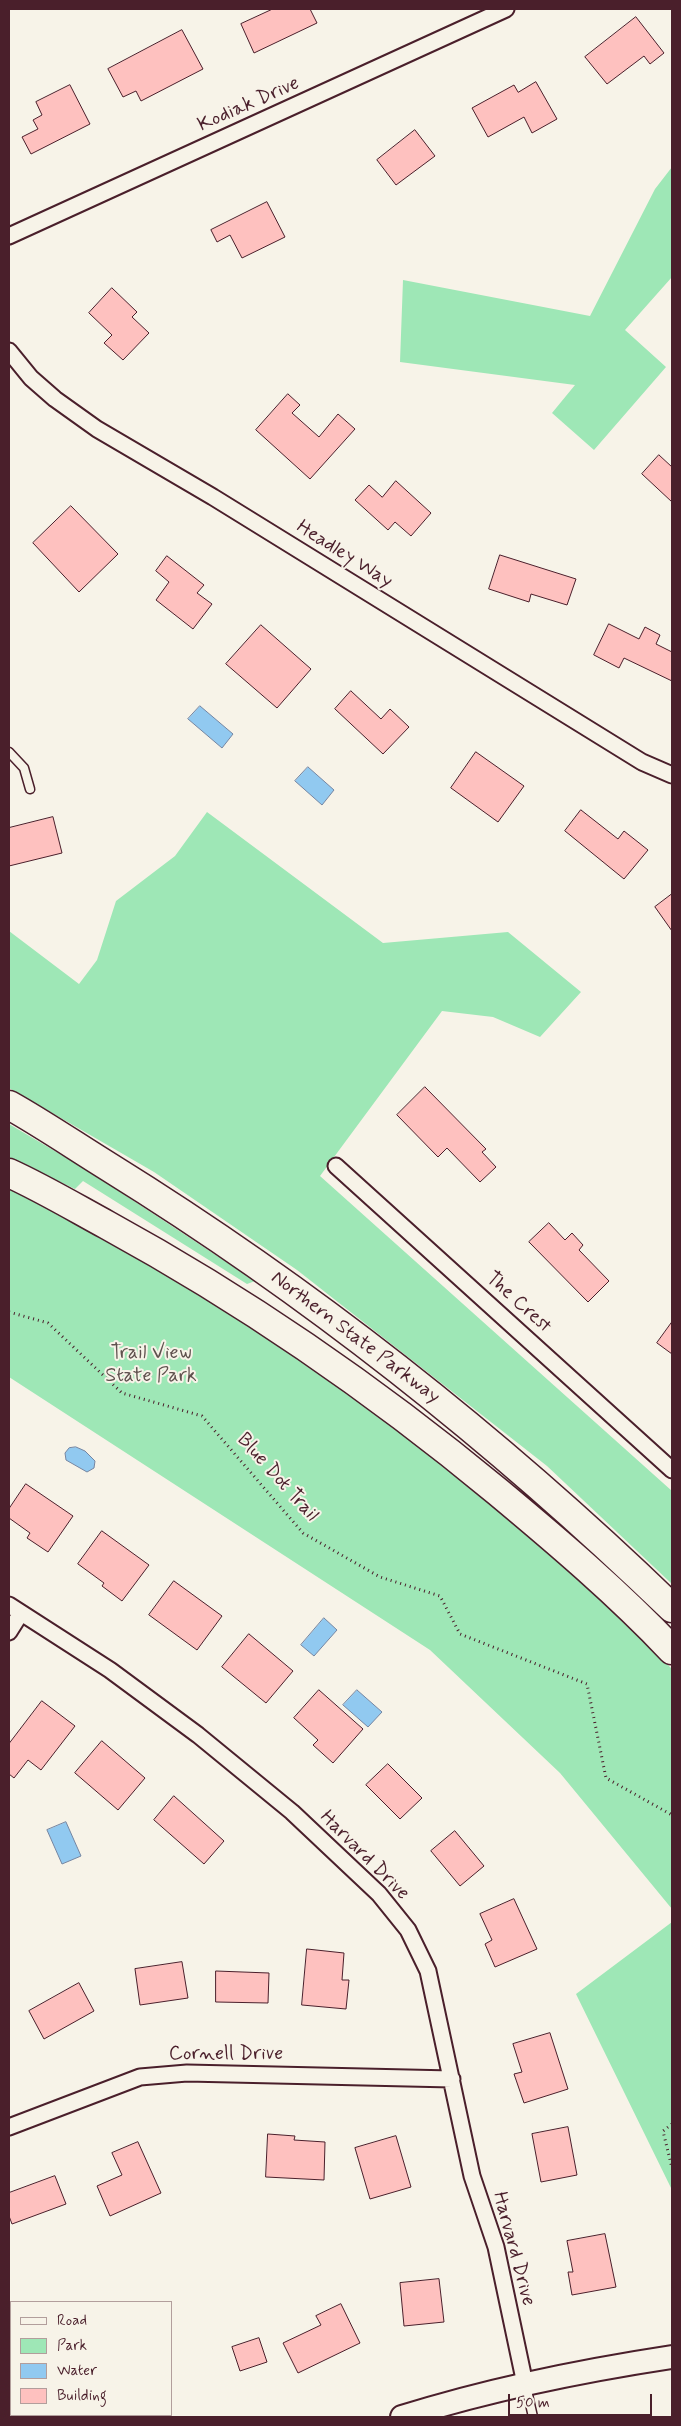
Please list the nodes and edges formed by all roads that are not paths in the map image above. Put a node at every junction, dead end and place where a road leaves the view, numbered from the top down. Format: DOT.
graph roads {
  1 [pos="506,9"];
  2 [pos="9,236"];
  3 [pos="9,351"];
  4 [pos="9,752"];
  5 [pos="672,775"];
  6 [pos="30,789"];
  7 [pos="9,1105"];
  8 [pos="336,1166"];
  9 [pos="9,1173"];
  10 [pos="672,1470"];
  11 [pos="672,1608"];
  12 [pos="15,1609"];
  13 [pos="9,1632"];
  14 [pos="672,1650"];
  15 [pos="452,2079"];
  16 [pos="9,2127"];
  17 [pos="672,2357"];
  18 [pos="525,2384"];
  19 [pos="402,2417"];
  20 [pos="533,2417"];
  1 -- 2 [label="street, Kodiak Drive"];
  3 -- 5 [label="street, Headley Way"];
  4 -- 6 [label="lane"];
  7 -- 11 [label="highway, Northern State Parkway"];
  8 -- 10 [label="street, The Crest"];
  9 -- 14 [label="highway, Northern State Parkway"];
  12 -- 13 [label="street"];
  12 -- 15 [label="street, Harvard Drive"];
  15 -- 16 [label="street, Cornell Drive"];
  15 -- 18 [label="street, Harvard Drive"];
  17 -- 18 [label="main road"];
  18 -- 19 [label="main road"];
  18 -- 20 [label="lane"];
}
